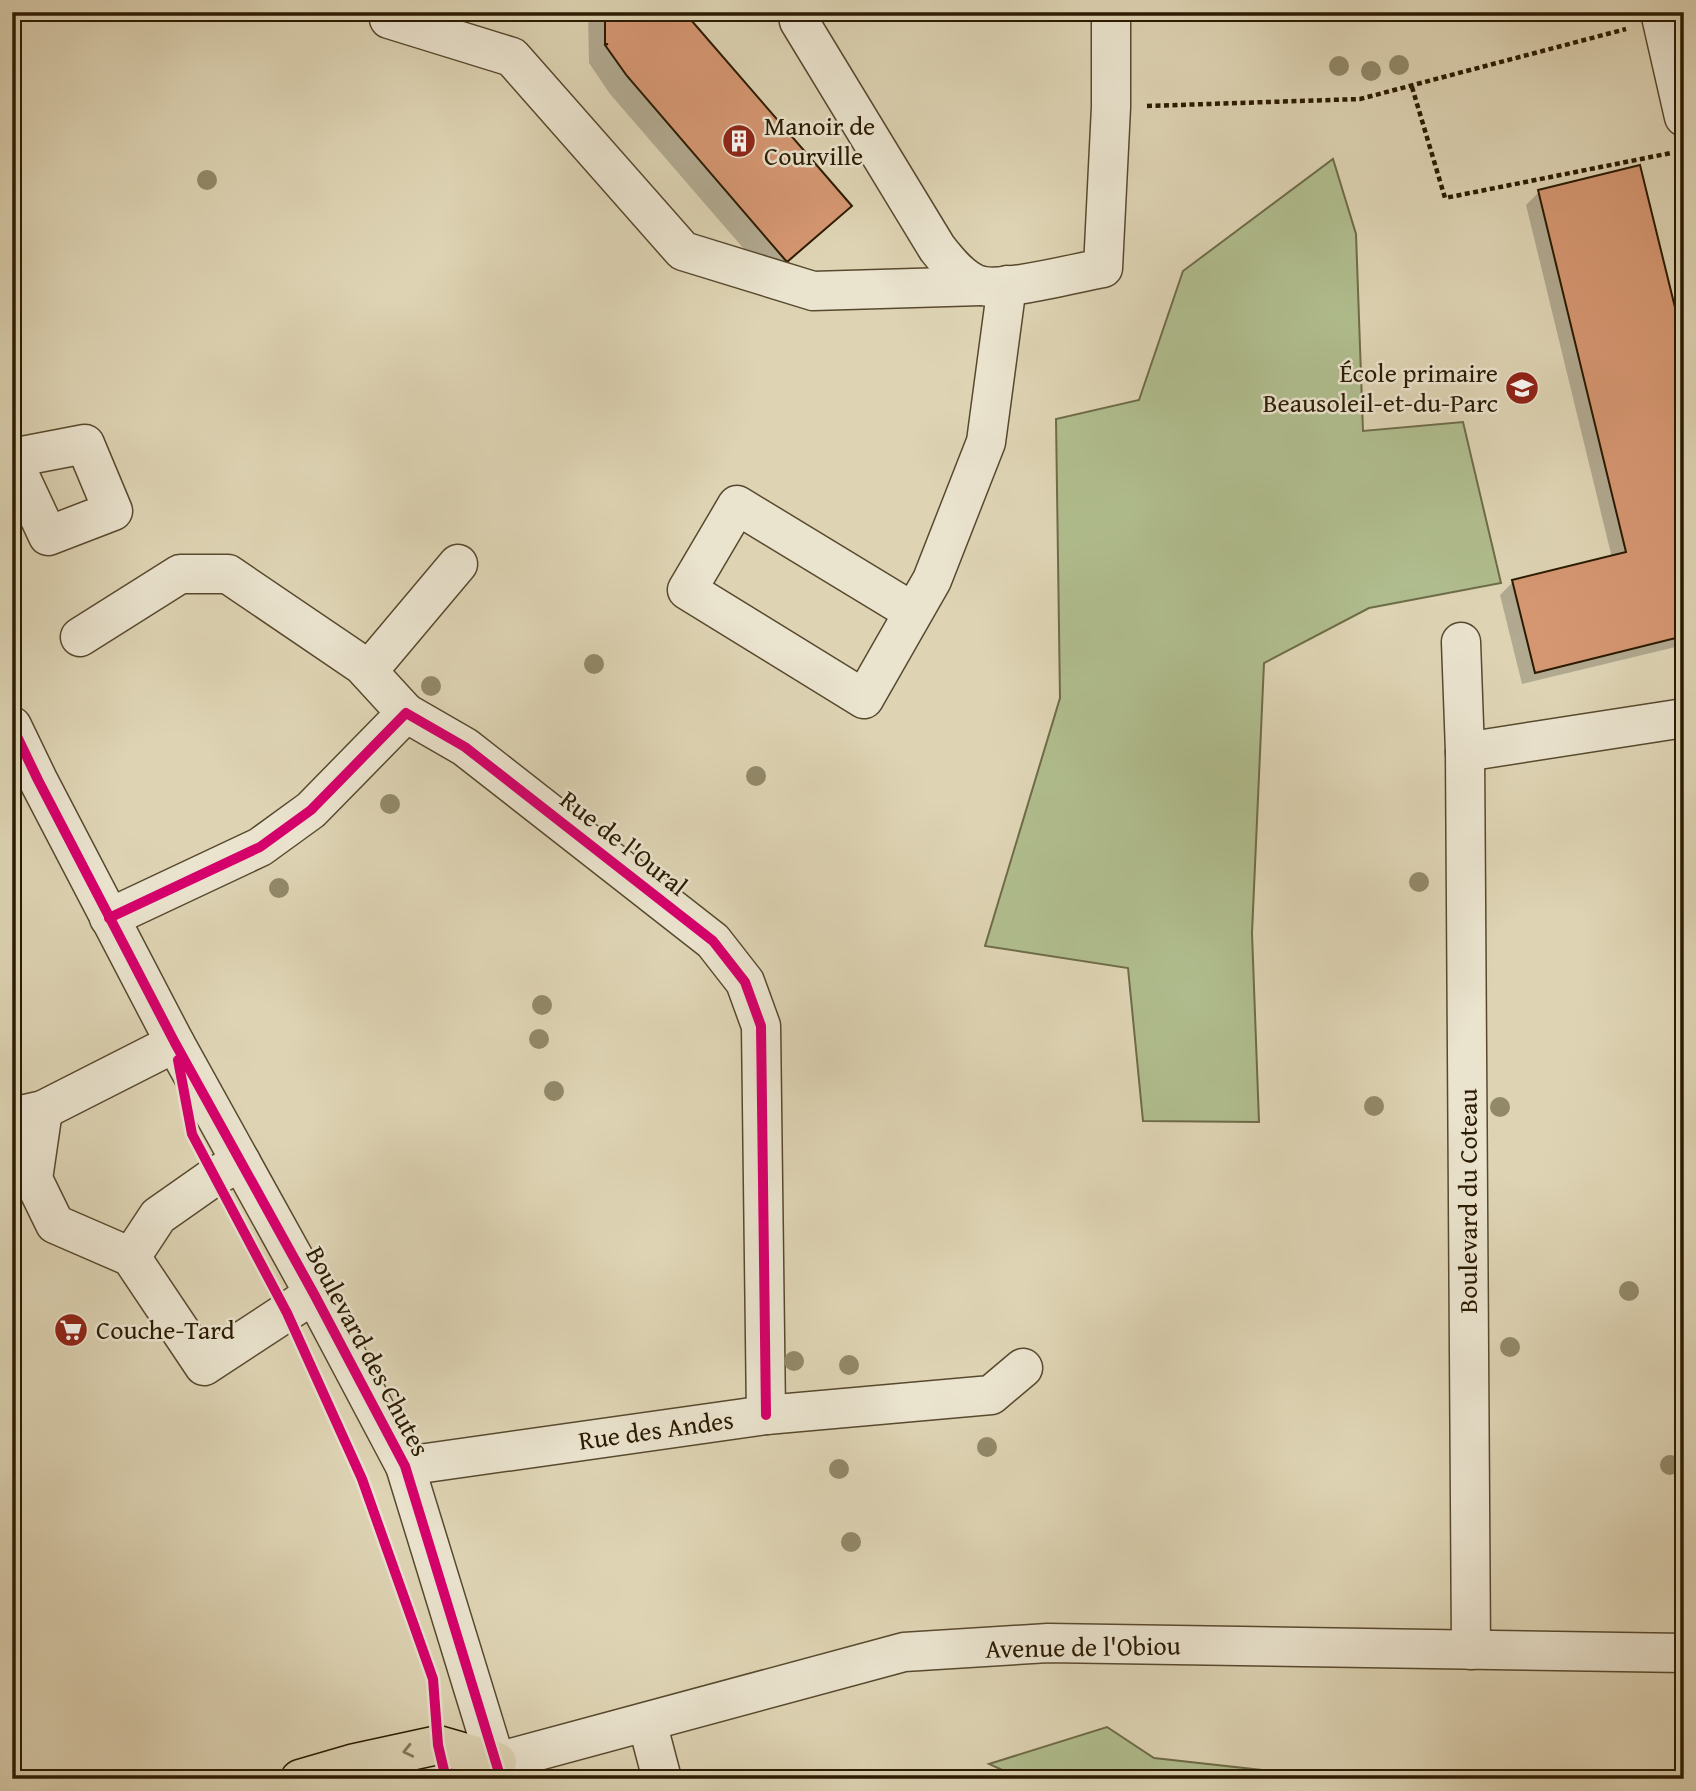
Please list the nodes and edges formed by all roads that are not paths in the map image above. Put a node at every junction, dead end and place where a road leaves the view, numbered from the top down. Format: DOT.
graph roads {
  1 [pos="389,12"];
  2 [pos="797,12"];
  3 [pos="1111,12"];
  4 [pos="1661,16"];
  5 [pos="1684,117"];
  6 [pos="994,286"];
  7 [pos="458,564"];
  8 [pos="913,612"];
  9 [pos="80,638"];
  10 [pos="1461,642"];
  11 [pos="368,671"];
  12 [pos="406,713"];
  13 [pos="1684,718"];
  14 [pos="12,726"];
  15 [pos="1465,751"];
  16 [pos="109,918"];
  17 [pos="175,1043"];
  18 [pos="28,1114"];
  19 [pos="241,1162"];
  20 [pos="131,1256"];
  21 [pos="314,1294"];
  22 [pos="1023,1368"];
  23 [pos="766,1415"];
  24 [pos="405,1466"];
  25 [pos="1471,1650"];
  26 [pos="1684,1653"];
  27 [pos="647,1722"];
  28 [pos="492,1773"];
  29 [pos="300,1779"];
  30 [pos="662,1779"];
  1 -- 6 [label="street"];
  2 -- 6 [label="street"];
  3 -- 6 [label="street"];
  4 -- 5 [label="street"];
  6 -- 8 [label="street"];
  7 -- 11 [label="street"];
  8 -- 8 [label="street"];
  9 -- 11 [label="street, Rue de l'Oural"];
  10 -- 15 [label="street, Boulevard du Coteau"];
  11 -- 12 [label="street, Rue de l'Oural"];
  12 -- 16 [label="street"];
  12 -- 23 [label="street, Rue de l'Oural"];
  13 -- 15 [label="street"];
  14 -- 16 [label="street, Boulevard des Chutes"];
  15 -- 25 [label="street, Boulevard du Coteau"];
  16 -- 17 [label="street, Boulevard des Chutes"];
  17 -- 18 [label="street"];
  17 -- 19 [label="street, Boulevard des Chutes"];
  18 -- 20 [label="street"];
  19 -- 20 [label="street"];
  19 -- 21 [label="street, Boulevard des Chutes"];
  20 -- 21 [label="street"];
  21 -- 24 [label="street, Boulevard des Chutes"];
  22 -- 23 [label="street, Rue des Andes"];
  23 -- 24 [label="street, Rue des Andes"];
  24 -- 28 [label="street, Boulevard des Chutes"];
  25 -- 26 [label="street, Avenue de l'Obiou"];
  25 -- 27 [label="street, Avenue de l'Obiou"];
  27 -- 28 [label="street, Avenue de l'Obiou"];
  27 -- 30 [label="street"];
  28 -- 29 [label="highway, one-way"];
}
